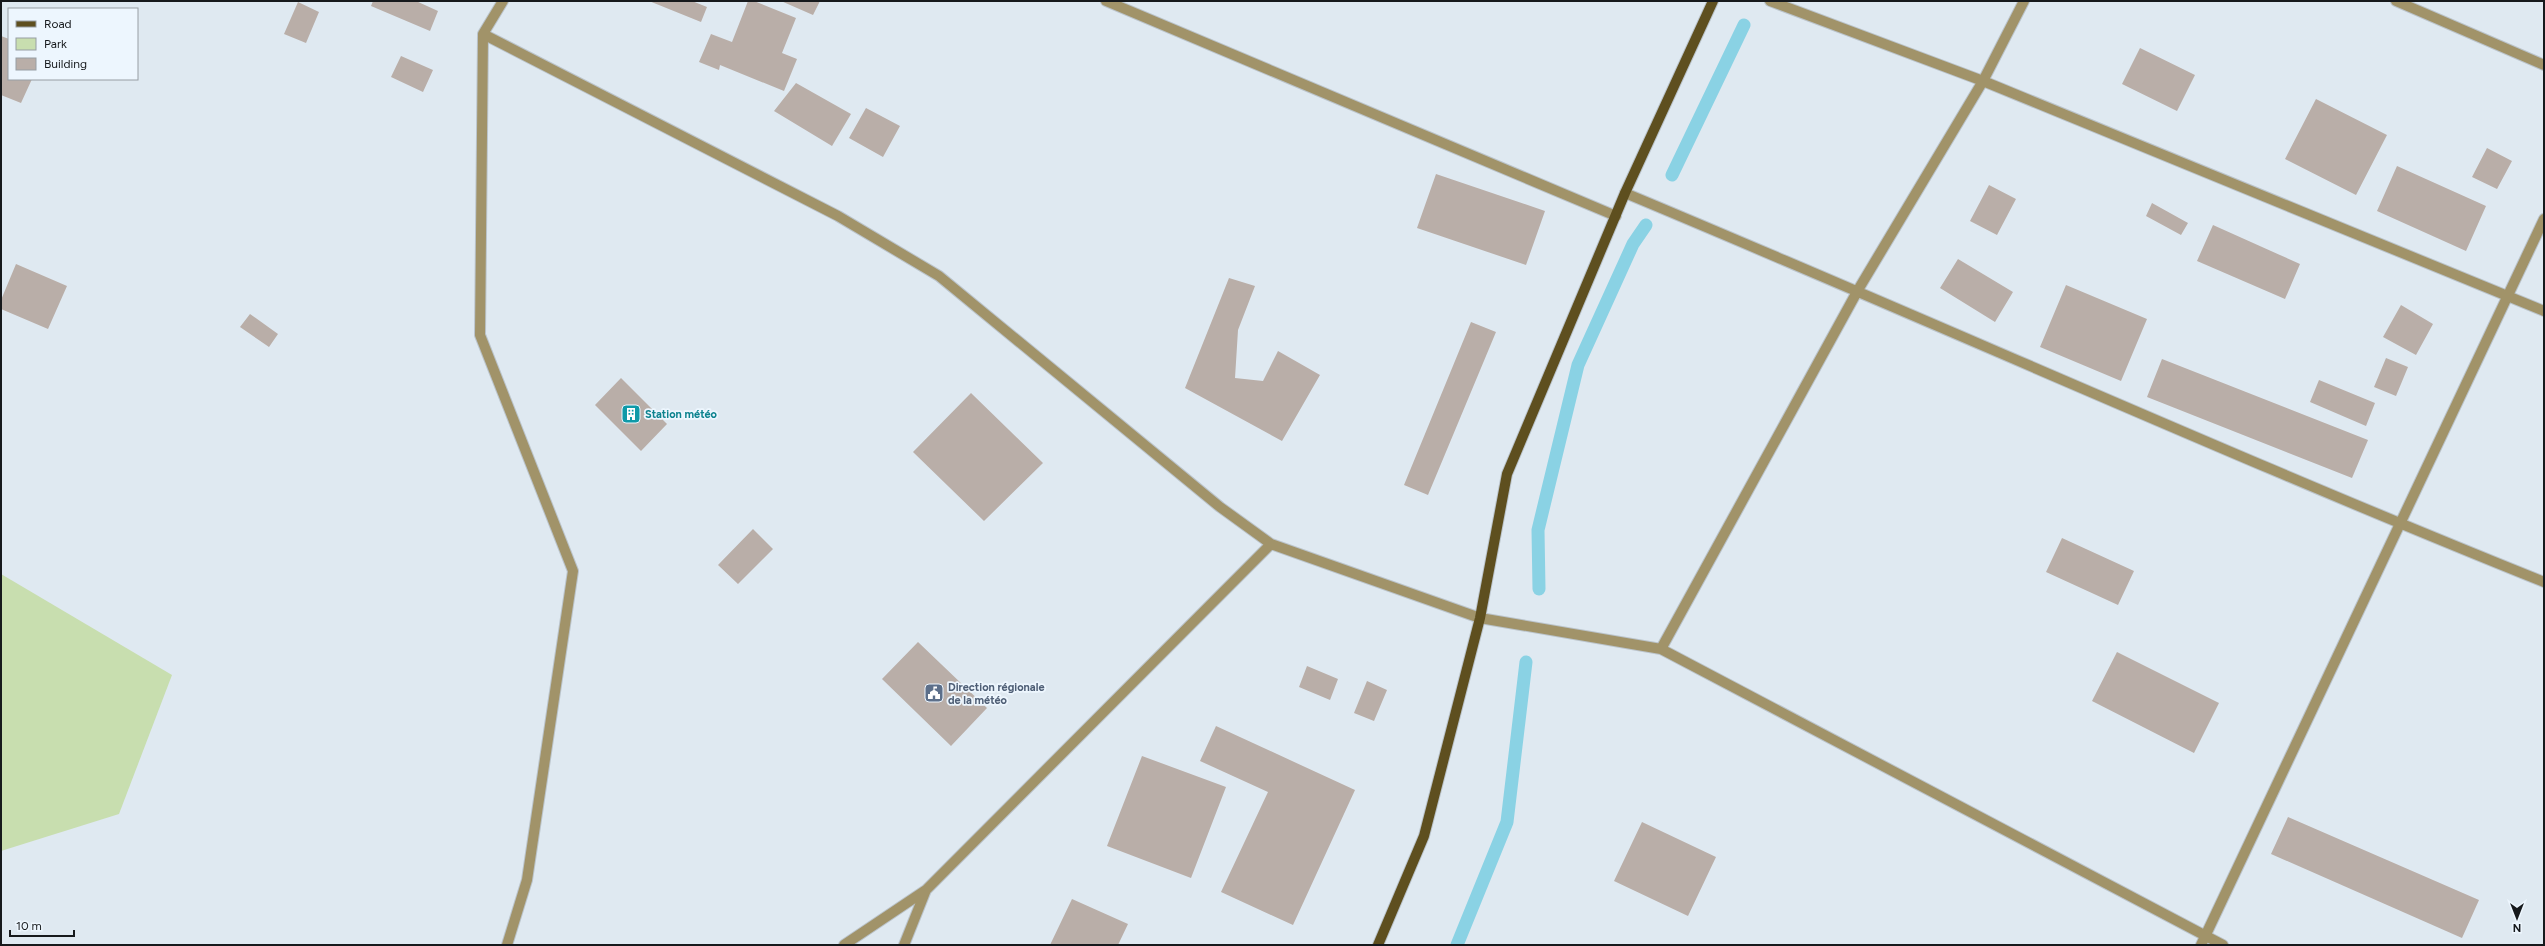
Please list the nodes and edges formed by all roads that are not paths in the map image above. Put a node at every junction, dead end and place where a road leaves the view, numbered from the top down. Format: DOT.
graph roads {
  1 [pos="503,1"];
  2 [pos="1106,1"];
  3 [pos="1713,1"];
  4 [pos="1770,1"];
  5 [pos="2024,1"];
  6 [pos="2396,1"];
  7 [pos="483,34"];
  8 [pos="2544,65"];
  9 [pos="1982,81"];
  10 [pos="1625,193"];
  11 [pos="1616,216"];
  12 [pos="2544,219"];
  13 [pos="1858,290"];
  14 [pos="2508,296"];
  15 [pos="2544,311"];
  16 [pos="2400,524"];
  17 [pos="1271,544"];
  18 [pos="2544,582"];
  19 [pos="1480,618"];
  20 [pos="1661,649"];
  21 [pos="926,890"];
  22 [pos="2204,941"];
  23 [pos="507,945"];
  24 [pos="844,945"];
  25 [pos="904,945"];
  26 [pos="1378,945"];
  27 [pos="2223,945"];
  1 -- 7 [label="street"];
  2 -- 11 [label="street"];
  3 -- 10 [label="main road"];
  4 -- 9 [label="street"];
  5 -- 9 [label="street"];
  6 -- 8 [label="street"];
  7 -- 17 [label="street"];
  7 -- 23 [label="street"];
  9 -- 13 [label="street"];
  9 -- 14 [label="street"];
  10 -- 11 [label="main road"];
  10 -- 13 [label="street"];
  11 -- 19 [label="main road"];
  12 -- 14 [label="street"];
  13 -- 16 [label="street"];
  13 -- 20 [label="street"];
  14 -- 15 [label="street"];
  14 -- 16 [label="street"];
  16 -- 18 [label="street"];
  16 -- 22 [label="street"];
  17 -- 19 [label="street"];
  17 -- 21 [label="street"];
  19 -- 20 [label="street"];
  19 -- 26 [label="main road"];
  20 -- 22 [label="street"];
  21 -- 24 [label="street"];
  21 -- 25 [label="street"];
  22 -- 27 [label="street"];
}
